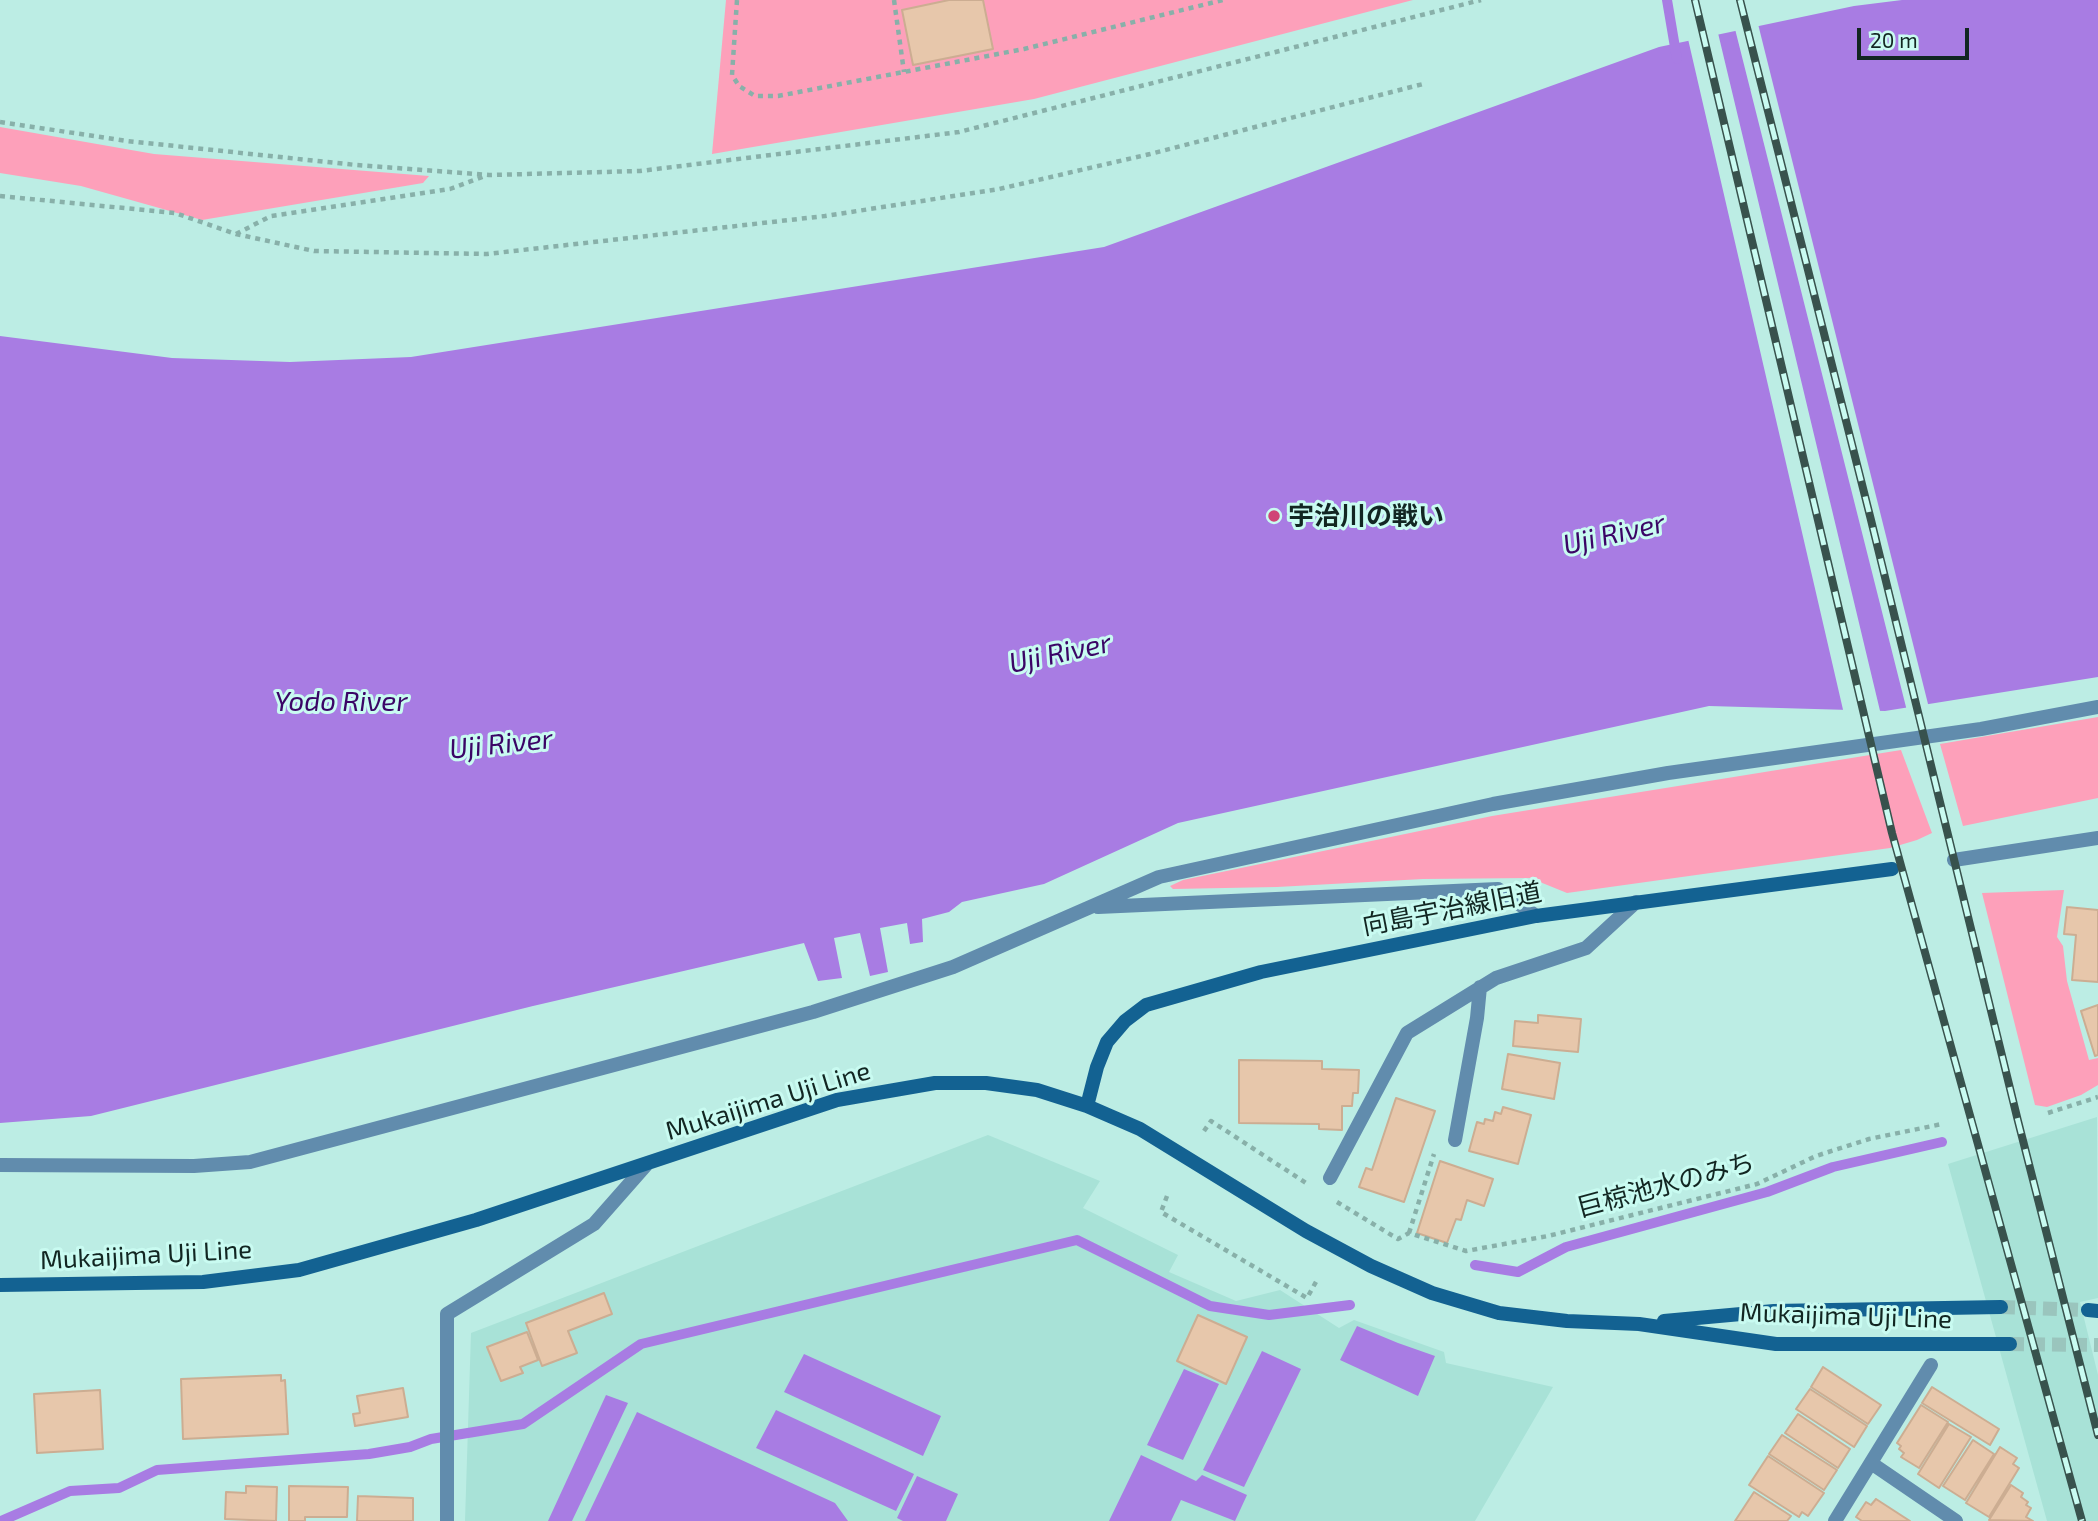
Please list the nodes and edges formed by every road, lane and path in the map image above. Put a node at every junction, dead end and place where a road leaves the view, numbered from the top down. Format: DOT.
graph roads {
  1 [pos="737,0"];
  2 [pos="894,0"];
  3 [pos="1223,0"];
  4 [pos="1481,0"];
  5 [pos="904,72"];
  6 [pos="1423,84"];
  7 [pos="0,122"];
  8 [pos="489,175"];
  9 [pos="0,196"];
  10 [pos="236,234"];
  11 [pos="2098,706"];
  12 [pos="2098,838"];
  13 [pos="1954,860"];
  14 [pos="1892,869"];
  15 [pos="1636,902"];
  16 [pos="1090,907"];
  17 [pos="1536,916"];
  18 [pos="1480,987"];
  19 [pos="2098,1097"];
  20 [pos="1087,1106"];
  21 [pos="2048,1113"];
  22 [pos="1942,1124"];
  23 [pos="1204,1131"];
  24 [pos="1455,1140"];
  25 [pos="0,1165"];
  26 [pos="646,1165"];
  27 [pos="1330,1178"];
  28 [pos="1321,1193"];
  29 [pos="1167,1196"];
  30 [pos="1409,1233"];
  31 [pos="1317,1280"];
  32 [pos="0,1285"];
  33 [pos="2001,1307"];
  34 [pos="1639,1324"];
  35 [pos="2010,1345"];
  36 [pos="1931,1365"];
  37 [pos="1871,1463"];
  38 [pos="1952,1520"];
  39 [pos="447,1521"];
  40 [pos="1835,1521"];
  1 -- 5 [label="path"];
  2 -- 5 [label="path"];
  3 -- 5 [label="path"];
  4 -- 8 [label="path"];
  6 -- 10 [label="path"];
  7 -- 8 [label="path"];
  8 -- 10 [label="path"];
  9 -- 10 [label="path"];
  11 -- 16 [label="street"];
  12 -- 13 [label="street"];
  14 -- 15 [label="main road, 向島宇治線旧道"];
  15 -- 17 [label="main road, 向島宇治線旧道"];
  15 -- 18 [label="street"];
  16 -- 17 [label="street"];
  16 -- 25 [label="street"];
  17 -- 20 [label="main road, 向島宇治線旧道"];
  18 -- 24 [label="street"];
  18 -- 27 [label="street"];
  19 -- 21 [label="path"];
  20 -- 26 [label="main road, Mukaijima Uji Line"];
  20 -- 34 [label="main road, Mukaijima Uji Line"];
  22 -- 30 [label="path, 巨椋池水のみち"];
  23 -- 28 [label="path"];
  24 -- 30 [label="path"];
  26 -- 32 [label="main road, Mukaijima Uji Line"];
  26 -- 39 [label="street"];
  27 -- 28 [label="path"];
  28 -- 30 [label="path"];
  29 -- 31 [label="path"];
  33 -- 34 [label="main road, Mukaijima Uji Line"];
  34 -- 35 [label="main road, Mukaijima Uji Line"];
  36 -- 37 [label="street"];
  37 -- 38 [label="street"];
  37 -- 40 [label="street"];
}
